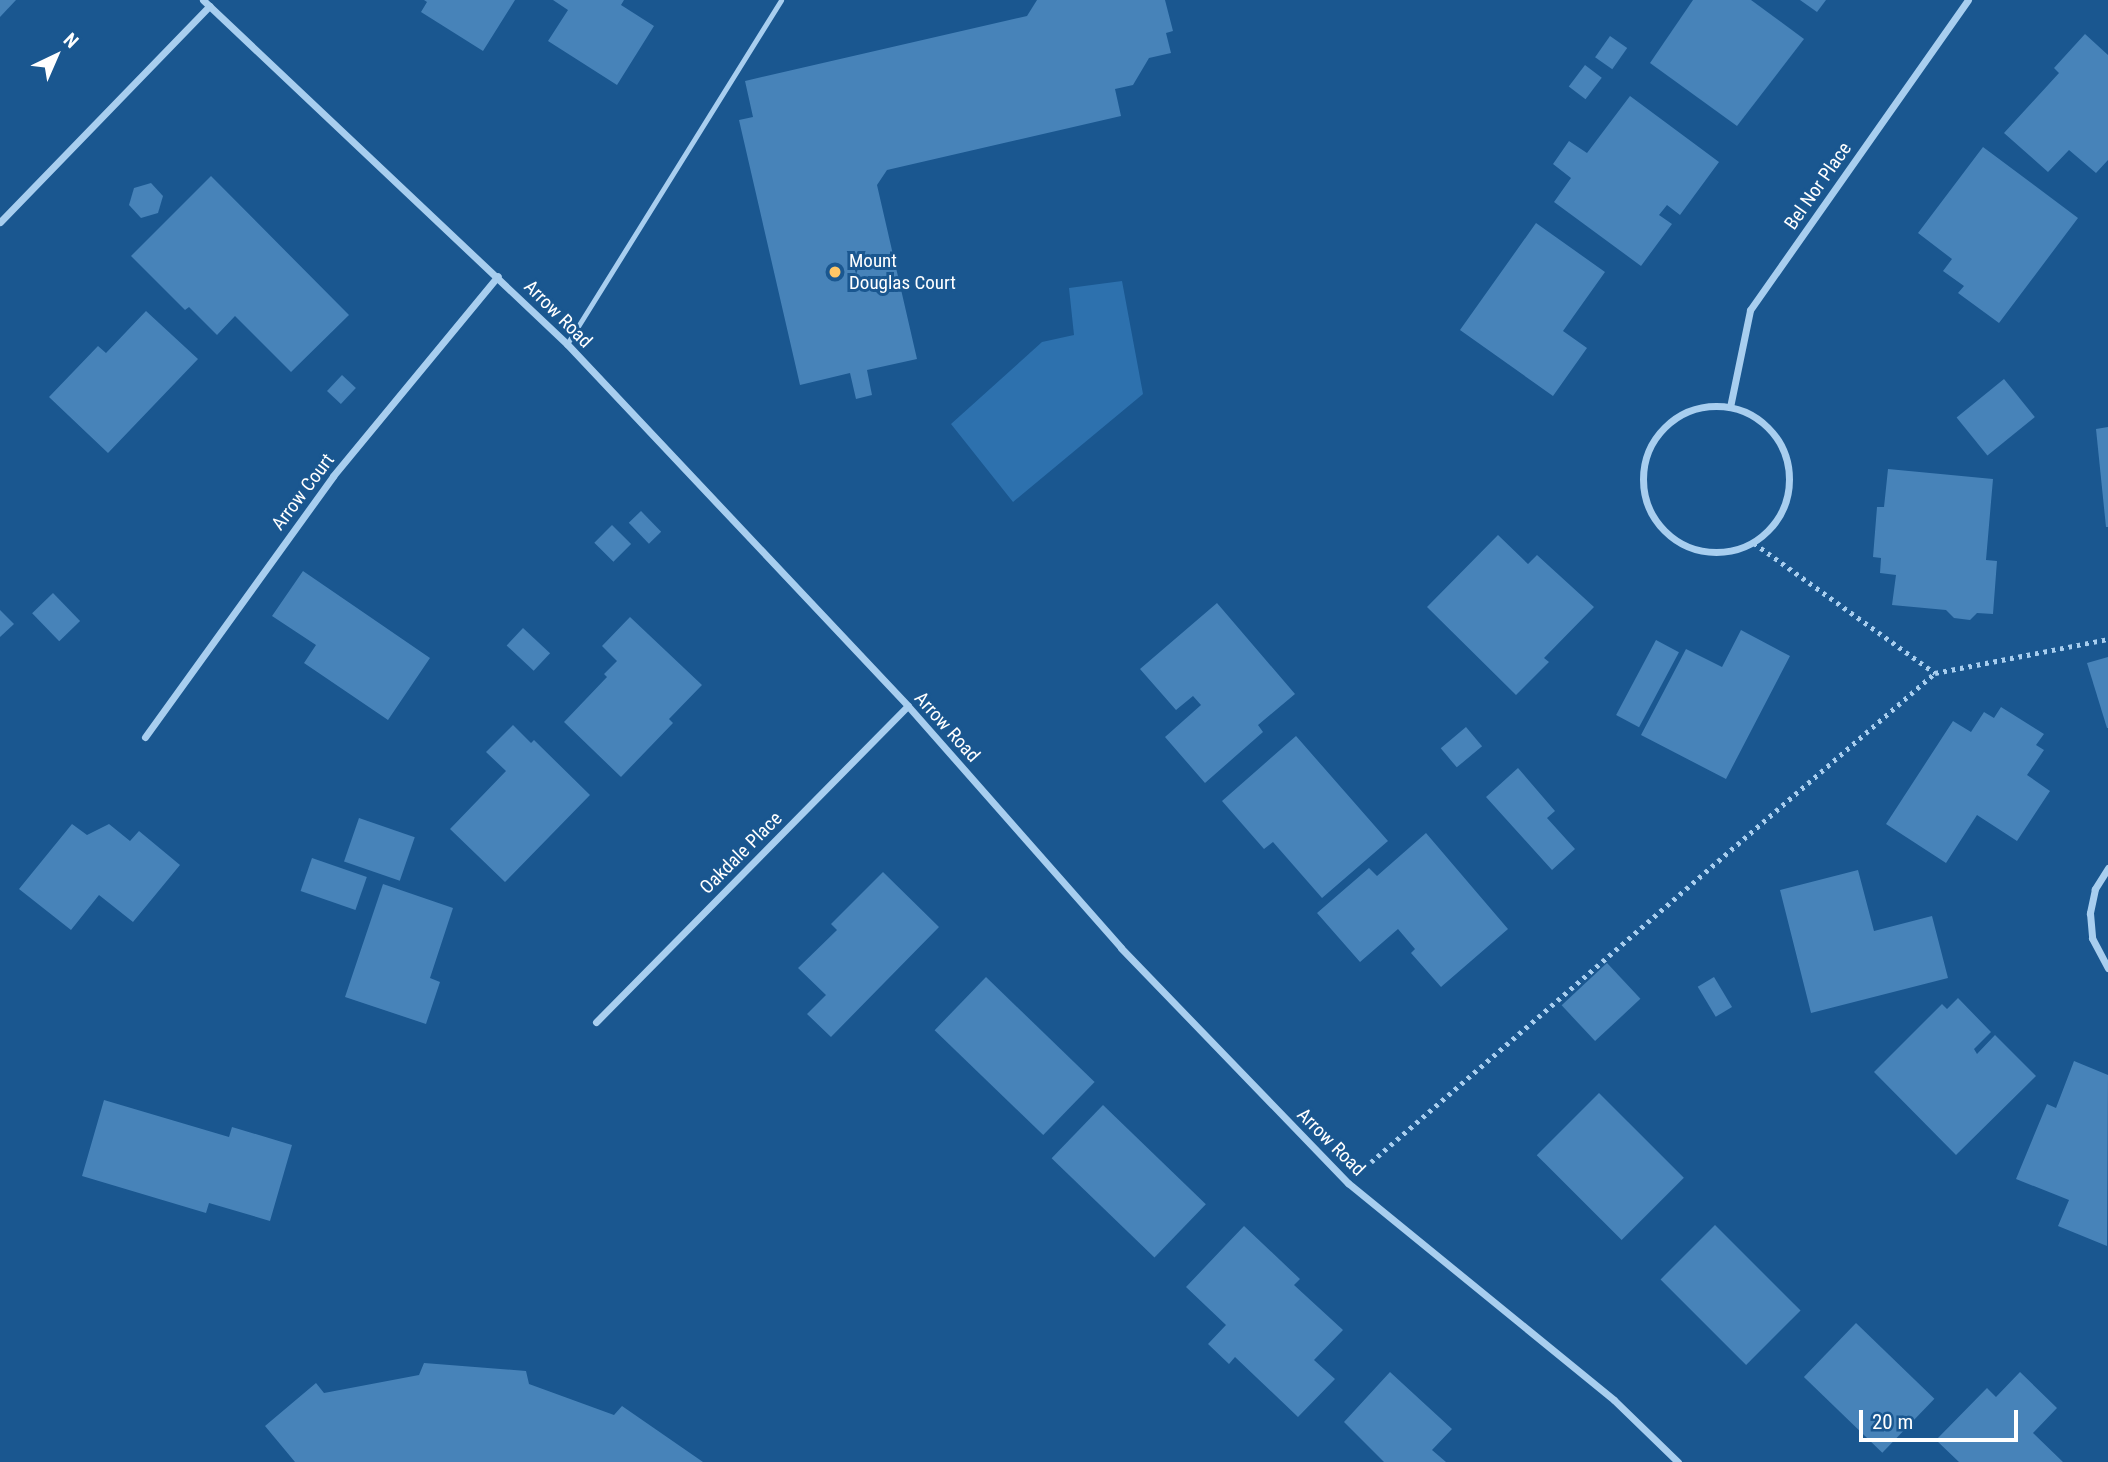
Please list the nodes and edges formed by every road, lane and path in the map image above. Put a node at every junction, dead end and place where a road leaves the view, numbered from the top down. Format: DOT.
graph roads {
  1 [pos="781,0"];
  2 [pos="1968,0"];
  3 [pos="206,3"];
  4 [pos="0,222"];
  5 [pos="498,276"];
  6 [pos="567,344"];
  7 [pos="1730,407"];
  8 [pos="1754,543"];
  9 [pos="2108,639"];
  10 [pos="1935,673"];
  11 [pos="908,706"];
  12 [pos="145,737"];
  13 [pos="2108,868"];
  14 [pos="2108,968"];
  15 [pos="596,1022"];
  16 [pos="1348,1183"];
  17 [pos="1678,1462"];
  1 -- 6 [label="lane"];
  2 -- 7 [label="street, Bel Nor Place"];
  3 -- 4 [label="street"];
  3 -- 5 [label="street, Arrow Road"];
  5 -- 6 [label="street, Arrow Road"];
  5 -- 12 [label="street, Arrow Court"];
  6 -- 11 [label="street, Arrow Road"];
  7 -- 8 [label="street"];
  7 -- 8 [label="street"];
  8 -- 10 [label="path"];
  9 -- 10 [label="path"];
  10 -- 16 [label="path"];
  11 -- 15 [label="street, Oakdale Place"];
  11 -- 16 [label="street, Arrow Road"];
  13 -- 14 [label="street"];
  16 -- 17 [label="street, Arrow Road"];
}
